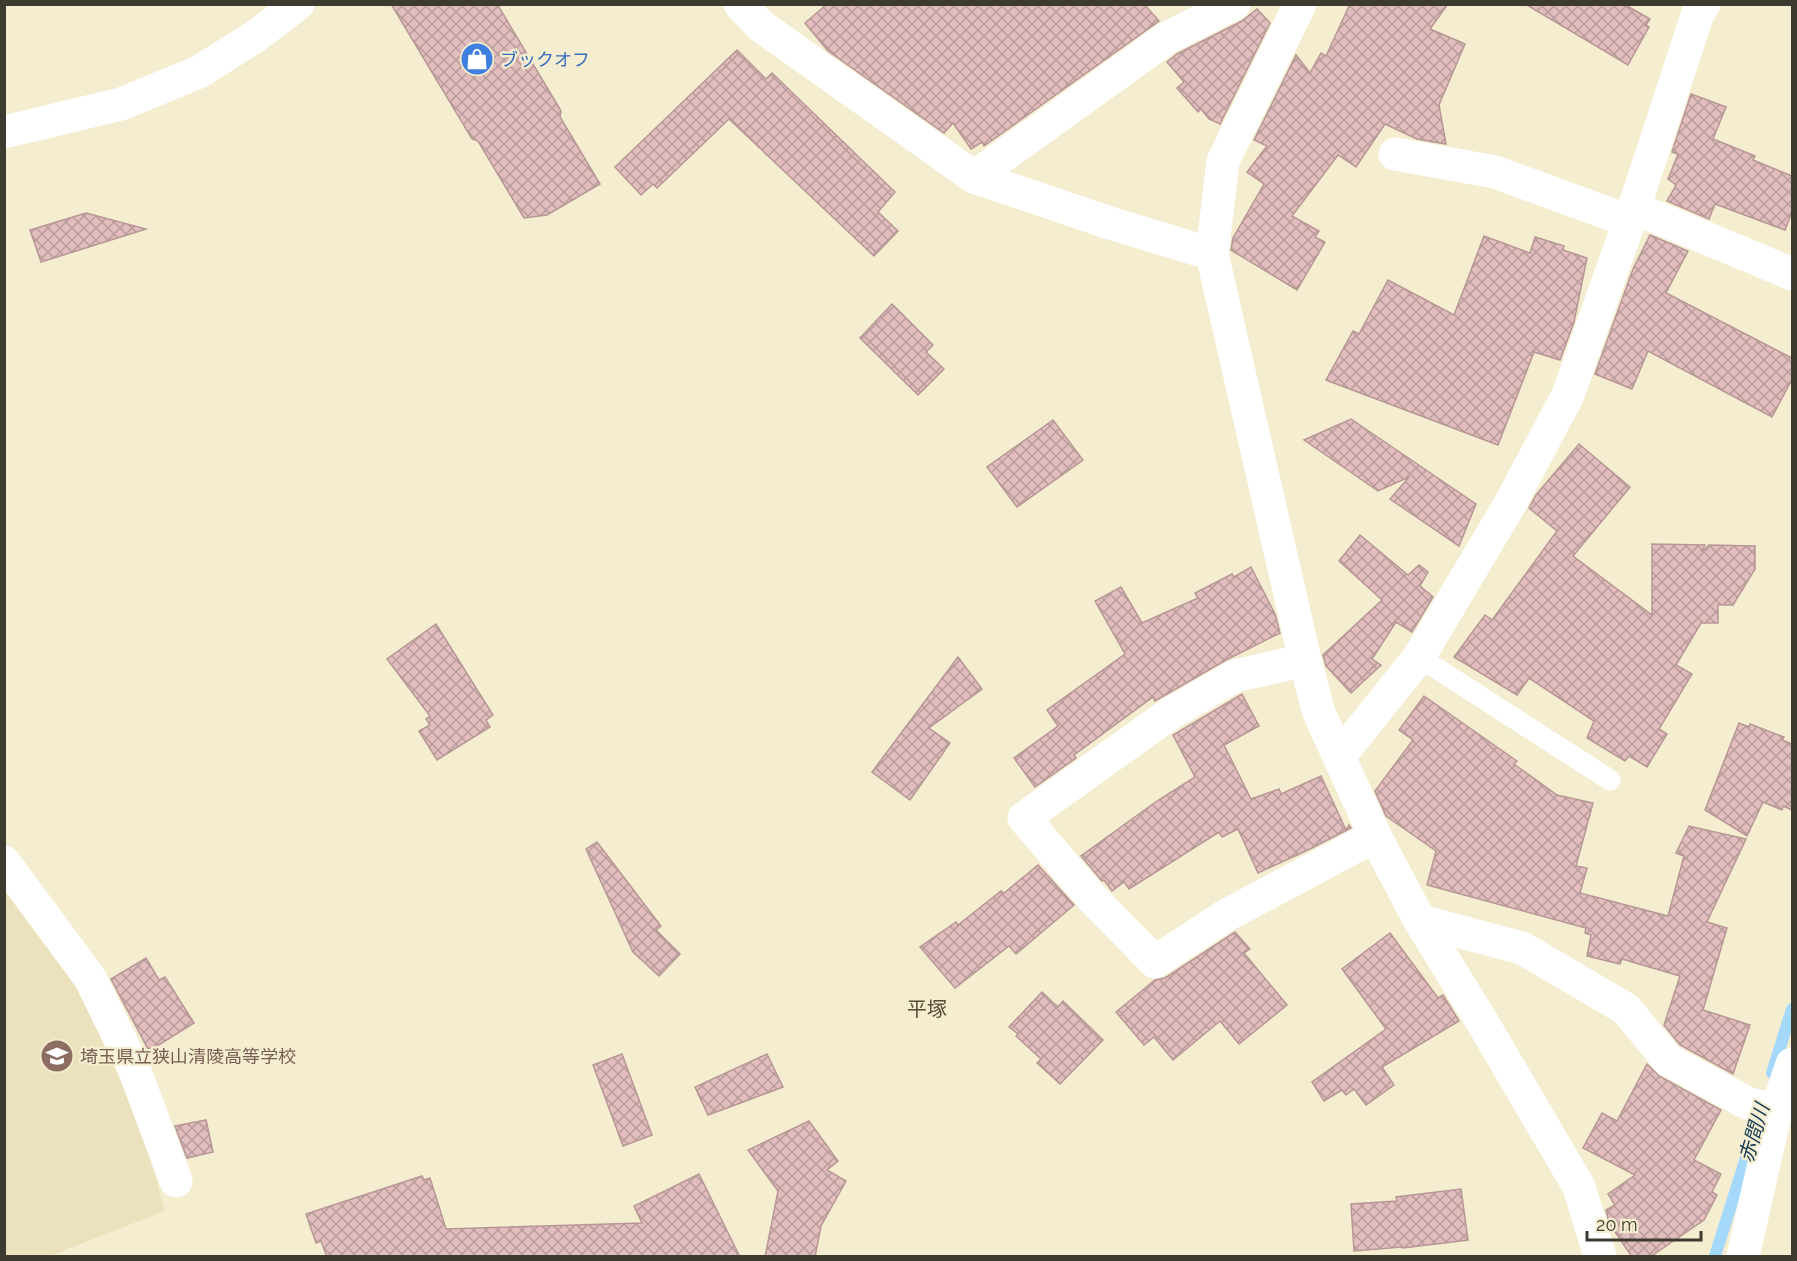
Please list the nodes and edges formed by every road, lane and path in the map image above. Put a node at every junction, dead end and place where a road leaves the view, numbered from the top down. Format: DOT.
graph roads {
  1 [pos="298,4"];
  2 [pos="740,4"];
  3 [pos="1234,4"];
  4 [pos="1300,4"];
  5 [pos="1704,4"];
  6 [pos="4,132"];
  7 [pos="1395,154"];
  8 [pos="974,177"];
  9 [pos="1631,214"];
  10 [pos="1212,254"];
  11 [pos="1792,274"];
  12 [pos="1419,657"];
  13 [pos="1305,660"];
  14 [pos="1339,757"];
  15 [pos="1610,780"];
  16 [pos="1375,836"];
  17 [pos="4,862"];
  18 [pos="1420,921"];
  19 [pos="1792,1064"];
  20 [pos="1761,1107"];
  21 [pos="176,1181"];
  22 [pos="1600,1257"];
  23 [pos="1743,1257"];
  1 -- 6 [label="street"];
  2 -- 8 [label="street"];
  3 -- 8 [label="street"];
  4 -- 10 [label="street"];
  5 -- 9 [label="street"];
  7 -- 9 [label="street"];
  8 -- 10 [label="street"];
  9 -- 11 [label="street"];
  9 -- 12 [label="street"];
  10 -- 13 [label="street"];
  12 -- 14 [label="street"];
  12 -- 15 [label="lane"];
  13 -- 14 [label="street"];
  13 -- 16 [label="street"];
  14 -- 16 [label="street"];
  16 -- 18 [label="street"];
  17 -- 21 [label="street"];
  18 -- 20 [label="street"];
  18 -- 22 [label="street"];
  19 -- 20 [label="street"];
  20 -- 23 [label="street"];
}
